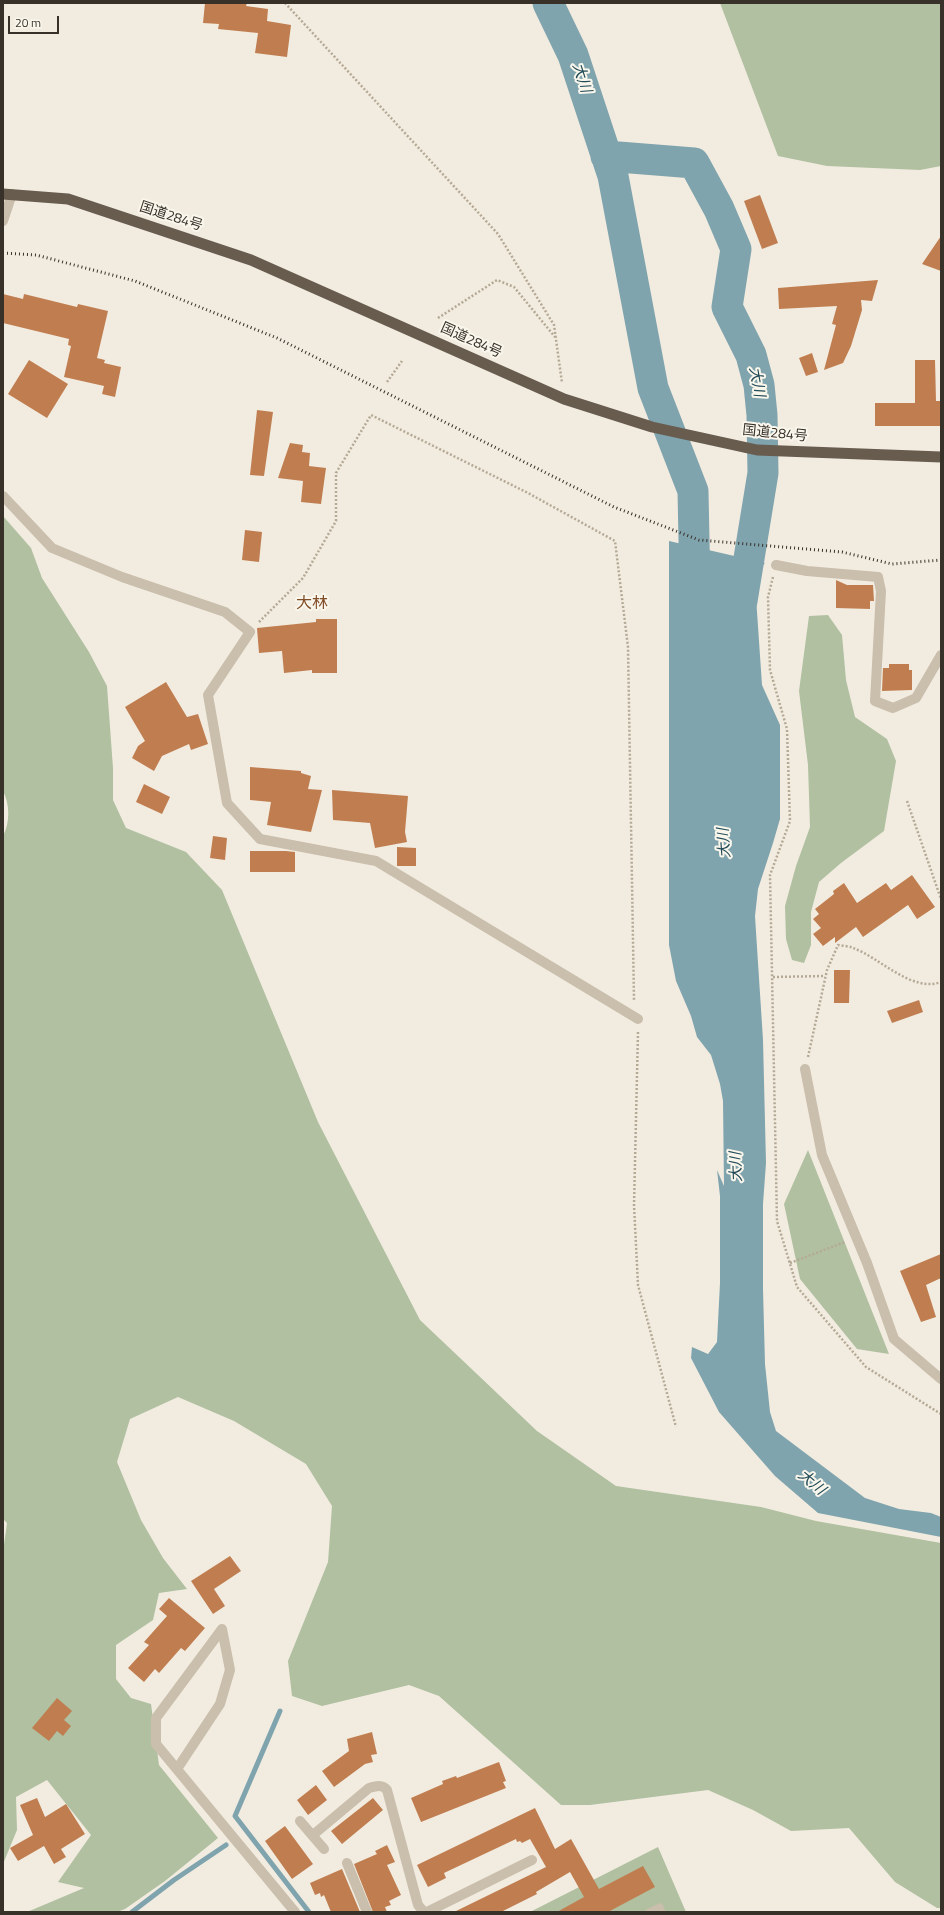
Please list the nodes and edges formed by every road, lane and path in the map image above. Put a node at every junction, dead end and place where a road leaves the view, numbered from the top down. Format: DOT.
graph roads {
  1 [pos="285,3"];
  2 [pos="8,194"];
  3 [pos="3,221"];
  4 [pos="438,318"];
  5 [pos="555,337"];
  6 [pos="402,361"];
  7 [pos="388,382"];
  8 [pos="564,399"];
  9 [pos="941,458"];
  10 [pos="3,496"];
  11 [pos="776,565"];
  12 [pos="250,632"];
  13 [pos="941,655"];
  14 [pos="907,801"];
  15 [pos="941,899"];
  16 [pos="825,976"];
  17 [pos="773,977"];
  18 [pos="941,982"];
  19 [pos="636,1018"];
  20 [pos="805,1070"];
  21 [pos="856,1238"];
  22 [pos="790,1263"];
  23 [pos="941,1379"];
  24 [pos="941,1414"];
  25 [pos="676,1427"];
  26 [pos="177,1769"];
  27 [pos="300,1821"];
  28 [pos="313,1836"];
  29 [pos="324,1849"];
  30 [pos="532,1860"];
  31 [pos="347,1863"];
  32 [pos="295,1912"];
  33 [pos="366,1912"];
  34 [pos="426,1912"];
  35 [pos="650,1912"];
  36 [pos="662,1912"];
  1 -- 5 [label="path"];
  2 -- 3 [label="street"];
  2 -- 8 [label="highway, 国道284号"];
  4 -- 5 [label="path"];
  5 -- 8 [label="path"];
  6 -- 7 [label="path"];
  8 -- 9 [label="highway, 国道284号"];
  10 -- 12 [label="street"];
  11 -- 13 [label="street"];
  11 -- 17 [label="path"];
  12 -- 19 [label="street"];
  12 -- 19 [label="path"];
  14 -- 15 [label="path"];
  16 -- 17 [label="path"];
  16 -- 18 [label="path"];
  16 -- 20 [label="path"];
  17 -- 22 [label="path"];
  19 -- 25 [label="path"];
  20 -- 21 [label="street"];
  21 -- 22 [label="path"];
  21 -- 23 [label="street"];
  22 -- 24 [label="path"];
  26 -- 26 [label="street"];
  26 -- 32 [label="street"];
  27 -- 28 [label="street"];
  28 -- 29 [label="street"];
  28 -- 34 [label="street"];
  30 -- 34 [label="street"];
  31 -- 33 [label="street"];
  35 -- 36 [label="lane"];
}
